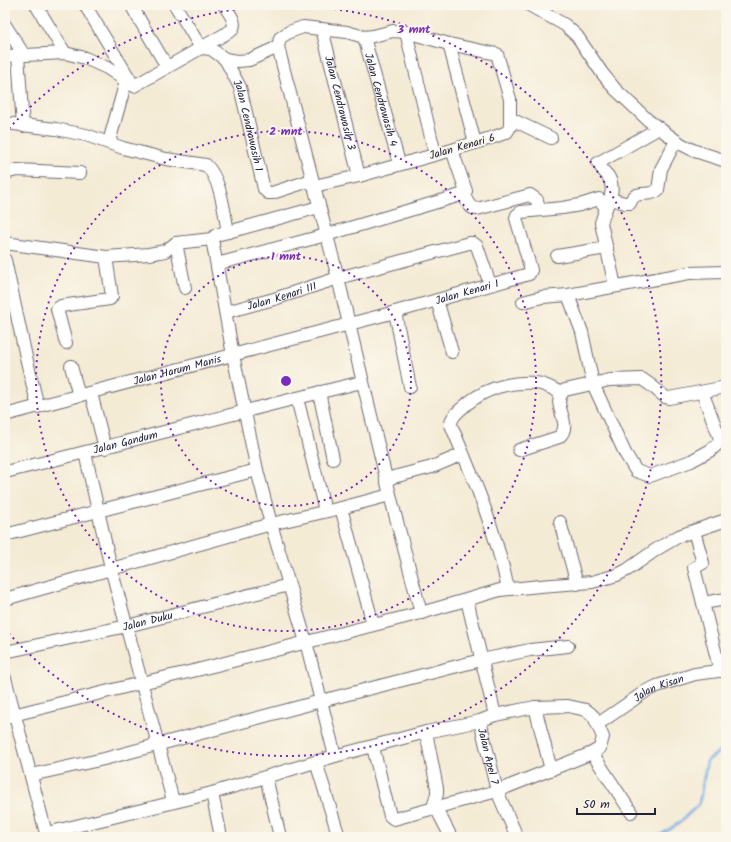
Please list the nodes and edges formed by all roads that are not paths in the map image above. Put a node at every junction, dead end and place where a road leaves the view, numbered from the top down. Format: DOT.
graph roads {
  1 [pos="36,5"];
  2 [pos="85,5"];
  3 [pos="131,5"];
  4 [pos="175,5"];
  5 [pos="224,5"];
  6 [pos="529,5"];
  7 [pos="5,25"];
  8 [pos="322,29"];
  9 [pos="406,32"];
  10 [pos="364,37"];
  11 [pos="449,44"];
  12 [pos="278,47"];
  13 [pos="201,48"];
  14 [pos="65,53"];
  15 [pos="21,55"];
  16 [pos="5,56"];
  17 [pos="225,59"];
  18 [pos="167,67"];
  19 [pos="130,84"];
  20 [pos="511,119"];
  21 [pos="5,123"];
  22 [pos="23,126"];
  23 [pos="659,128"];
  24 [pos="551,138"];
  25 [pos="676,141"];
  26 [pos="109,142"];
  27 [pos="475,143"];
  28 [pos="452,150"];
  29 [pos="435,154"];
  30 [pos="726,161"];
  31 [pos="399,164"];
  32 [pos="80,173"];
  33 [pos="5,174"];
  34 [pos="359,176"];
  35 [pos="313,183"];
  36 [pos="268,193"];
  37 [pos="464,194"];
  38 [pos="608,203"];
  39 [pos="319,207"];
  40 [pos="540,210"];
  41 [pos="228,232"];
  42 [pos="326,235"];
  43 [pos="212,238"];
  44 [pos="5,242"];
  45 [pos="176,244"];
  46 [pos="607,248"];
  47 [pos="557,256"];
  48 [pos="106,257"];
  49 [pos="5,260"];
  50 [pos="217,264"];
  51 [pos="726,272"];
  52 [pos="338,278"];
  53 [pos="490,284"];
  54 [pos="615,286"];
  55 [pos="184,288"];
  56 [pos="568,295"];
  57 [pos="437,300"];
  58 [pos="523,302"];
  59 [pos="226,312"];
  60 [pos="395,312"];
  61 [pos="349,324"];
  62 [pos="66,343"];
  63 [pos="452,352"];
  64 [pos="233,355"];
  65 [pos="71,366"];
  66 [pos="362,382"];
  67 [pos="593,384"];
  68 [pos="410,386"];
  69 [pos="726,387"];
  70 [pos="319,392"];
  71 [pos="702,392"];
  72 [pos="561,393"];
  73 [pos="85,394"];
  74 [pos="297,398"];
  75 [pos="38,407"];
  76 [pos="244,410"];
  77 [pos="5,415"];
  78 [pos="105,448"];
  79 [pos="519,450"];
  80 [pos="85,453"];
  81 [pos="463,454"];
  82 [pos="333,459"];
  83 [pos="257,470"];
  84 [pos="5,472"];
  85 [pos="386,479"];
  86 [pos="390,495"];
  87 [pos="341,508"];
  88 [pos="98,510"];
  89 [pos="325,511"];
  90 [pos="726,520"];
  91 [pos="560,522"];
  92 [pos="271,524"];
  93 [pos="694,531"];
  94 [pos="5,534"];
  95 [pos="111,568"];
  96 [pos="577,584"];
  97 [pos="289,585"];
  98 [pos="508,589"];
  99 [pos="5,599"];
  100 [pos="726,599"];
  101 [pos="467,600"];
  102 [pos="703,603"];
  103 [pos="420,613"];
  104 [pos="373,624"];
  105 [pos="126,626"];
  106 [pos="306,642"];
  107 [pos="568,646"];
  108 [pos="5,652"];
  109 [pos="481,660"];
  110 [pos="723,671"];
  111 [pos="5,678"];
  112 [pos="141,683"];
  113 [pos="321,701"];
  114 [pos="535,707"];
  115 [pos="495,715"];
  116 [pos="10,716"];
  117 [pos="480,721"];
  118 [pos="598,724"];
  119 [pos="426,732"];
  120 [pos="158,745"];
  121 [pos="373,747"];
  122 [pos="592,753"];
  123 [pos="335,756"];
  124 [pos="316,762"];
  125 [pos="551,770"];
  126 [pos="31,775"];
  127 [pos="266,777"];
  128 [pos="496,791"];
  129 [pos="212,792"];
  130 [pos="173,801"];
  131 [pos="435,807"];
  132 [pos="631,812"];
  133 [pos="47,835"];
  134 [pos="221,837"];
  135 [pos="280,837"];
  136 [pos="339,837"];
  137 [pos="451,837"];
  138 [pos="516,837"];
  1 -- 14 [label="street"];
  2 -- 19 [label="street"];
  3 -- 18 [label="street"];
  4 -- 13 [label="street"];
  5 -- 13 [label="street"];
  6 -- 23 [label="street"];
  7 -- 15 [label="street"];
  8 -- 10 [label="street"];
  8 -- 12 [label="street"];
  8 -- 34 [label="street, Jalan Cendrawasih 3"];
  9 -- 10 [label="street"];
  9 -- 11 [label="street"];
  9 -- 29 [label="street"];
  10 -- 31 [label="street, Jalan Cendrawasih 4"];
  11 -- 20 [label="street"];
  11 -- 27 [label="street"];
  12 -- 17 [label="street"];
  12 -- 35 [label="street"];
  13 -- 17 [label="street"];
  13 -- 18 [label="street"];
  14 -- 15 [label="street"];
  14 -- 19 [label="street"];
  15 -- 16 [label="street"];
  15 -- 22 [label="street"];
  17 -- 36 [label="street, Jalan Cendrawasih 1"];
  18 -- 19 [label="street"];
  19 -- 26 [label="street"];
  20 -- 24 [label="street"];
  20 -- 27 [label="street, Jalan Kenari 6"];
  21 -- 22 [label="street"];
  22 -- 26 [label="street"];
  23 -- 25 [label="street"];
  23 -- 38 [label="street"];
  25 -- 30 [label="street"];
  25 -- 38 [label="street"];
  26 -- 41 [label="street"];
  27 -- 28 [label="street, Jalan Kenari 6"];
  28 -- 29 [label="street, Jalan Kenari 6"];
  28 -- 37 [label="street"];
  29 -- 31 [label="street, Jalan Kenari 6"];
  31 -- 34 [label="street, Jalan Kenari 6"];
  32 -- 33 [label="street"];
  34 -- 35 [label="street, Jalan Kenari 6"];
  35 -- 36 [label="street, Jalan Kenari 6"];
  35 -- 39 [label="street"];
  37 -- 40 [label="street"];
  37 -- 42 [label="street"];
  38 -- 40 [label="street"];
  38 -- 46 [label="street"];
  39 -- 41 [label="street"];
  39 -- 42 [label="street"];
  40 -- 53 [label="street, Jalan Kenari 1"];
  41 -- 43 [label="street"];
  42 -- 50 [label="street"];
  42 -- 52 [label="street"];
  43 -- 45 [label="street"];
  43 -- 50 [label="street"];
  44 -- 48 [label="street"];
  45 -- 48 [label="street"];
  45 -- 55 [label="street"];
  46 -- 47 [label="street"];
  46 -- 54 [label="street"];
  48 -- 62 [label="street"];
  49 -- 75 [label="street"];
  50 -- 59 [label="street"];
  51 -- 54 [label="street"];
  52 -- 53 [label="street, Jalan Kenari III"];
  52 -- 59 [label="street, Jalan Kenari III"];
  52 -- 61 [label="street"];
  53 -- 57 [label="street, Jalan Kenari 1"];
  54 -- 56 [label="street"];
  56 -- 58 [label="street"];
  56 -- 67 [label="street"];
  57 -- 60 [label="street, Jalan Kenari 1"];
  57 -- 63 [label="street"];
  59 -- 64 [label="street"];
  60 -- 61 [label="street, Jalan Kenari 1"];
  60 -- 68 [label="street"];
  61 -- 64 [label="street, Jalan Harum Manis"];
  61 -- 66 [label="street"];
  64 -- 73 [label="street, Jalan Harum Manis"];
  64 -- 76 [label="street"];
  65 -- 73 [label="street"];
  66 -- 70 [label="street, Jalan Gandum"];
  66 -- 85 [label="street"];
  67 -- 71 [label="street"];
  67 -- 71 [label="street"];
  67 -- 72 [label="street"];
  69 -- 71 [label="street"];
  70 -- 74 [label="street, Jalan Gandum"];
  70 -- 82 [label="street"];
  72 -- 79 [label="street"];
  72 -- 81 [label="street"];
  73 -- 75 [label="street, Jalan Harum Manis"];
  73 -- 78 [label="street"];
  74 -- 76 [label="street, Jalan Gandum"];
  74 -- 89 [label="street"];
  75 -- 77 [label="street, Jalan Harum Manis"];
  76 -- 78 [label="street, Jalan Gandum"];
  76 -- 83 [label="street"];
  78 -- 80 [label="street, Jalan Gandum"];
  80 -- 84 [label="street, Jalan Gandum"];
  80 -- 88 [label="street"];
  81 -- 85 [label="street"];
  81 -- 98 [label="street"];
  83 -- 88 [label="street"];
  83 -- 92 [label="street"];
  85 -- 86 [label="street"];
  86 -- 87 [label="street"];
  86 -- 103 [label="street"];
  87 -- 89 [label="street"];
  87 -- 104 [label="street"];
  88 -- 94 [label="street"];
  88 -- 95 [label="street"];
  89 -- 92 [label="street"];
  90 -- 93 [label="street"];
  91 -- 96 [label="street"];
  92 -- 95 [label="street"];
  92 -- 97 [label="street"];
  93 -- 96 [label="street"];
  93 -- 102 [label="street"];
  95 -- 99 [label="street"];
  95 -- 105 [label="street"];
  96 -- 98 [label="street"];
  97 -- 105 [label="street, Jalan Duku"];
  97 -- 106 [label="street"];
  98 -- 101 [label="street"];
  100 -- 102 [label="street"];
  101 -- 103 [label="street"];
  101 -- 109 [label="street"];
  102 -- 110 [label="street"];
  103 -- 104 [label="street"];
  104 -- 106 [label="street"];
  105 -- 108 [label="street, Jalan Duku"];
  105 -- 112 [label="street"];
  106 -- 112 [label="street"];
  106 -- 113 [label="street"];
  107 -- 109 [label="street"];
  109 -- 113 [label="street"];
  109 -- 115 [label="street"];
  110 -- 118 [label="street, Jalan Kisan"];
  111 -- 116 [label="street"];
  112 -- 116 [label="street"];
  112 -- 120 [label="street"];
  113 -- 120 [label="street"];
  113 -- 123 [label="street"];
  114 -- 115 [label="street"];
  114 -- 118 [label="street"];
  114 -- 125 [label="street"];
  115 -- 117 [label="street"];
  116 -- 126 [label="street"];
  117 -- 119 [label="street"];
  117 -- 128 [label="street, Jalan Apel 7"];
  118 -- 122 [label="street"];
  119 -- 121 [label="street"];
  119 -- 131 [label="street"];
  120 -- 126 [label="street"];
  120 -- 130 [label="street"];
  121 -- 123 [label="street"];
  121 -- 131 [label="street"];
  122 -- 125 [label="street"];
  122 -- 132 [label="street"];
  123 -- 124 [label="street"];
  124 -- 127 [label="street"];
  124 -- 136 [label="street"];
  125 -- 128 [label="street"];
  126 -- 133 [label="street"];
  127 -- 129 [label="street"];
  127 -- 135 [label="street"];
  128 -- 131 [label="street"];
  128 -- 138 [label="street, Jalan Apel 7"];
  129 -- 130 [label="street"];
  129 -- 134 [label="street"];
  130 -- 133 [label="street"];
  131 -- 137 [label="street"];
}
